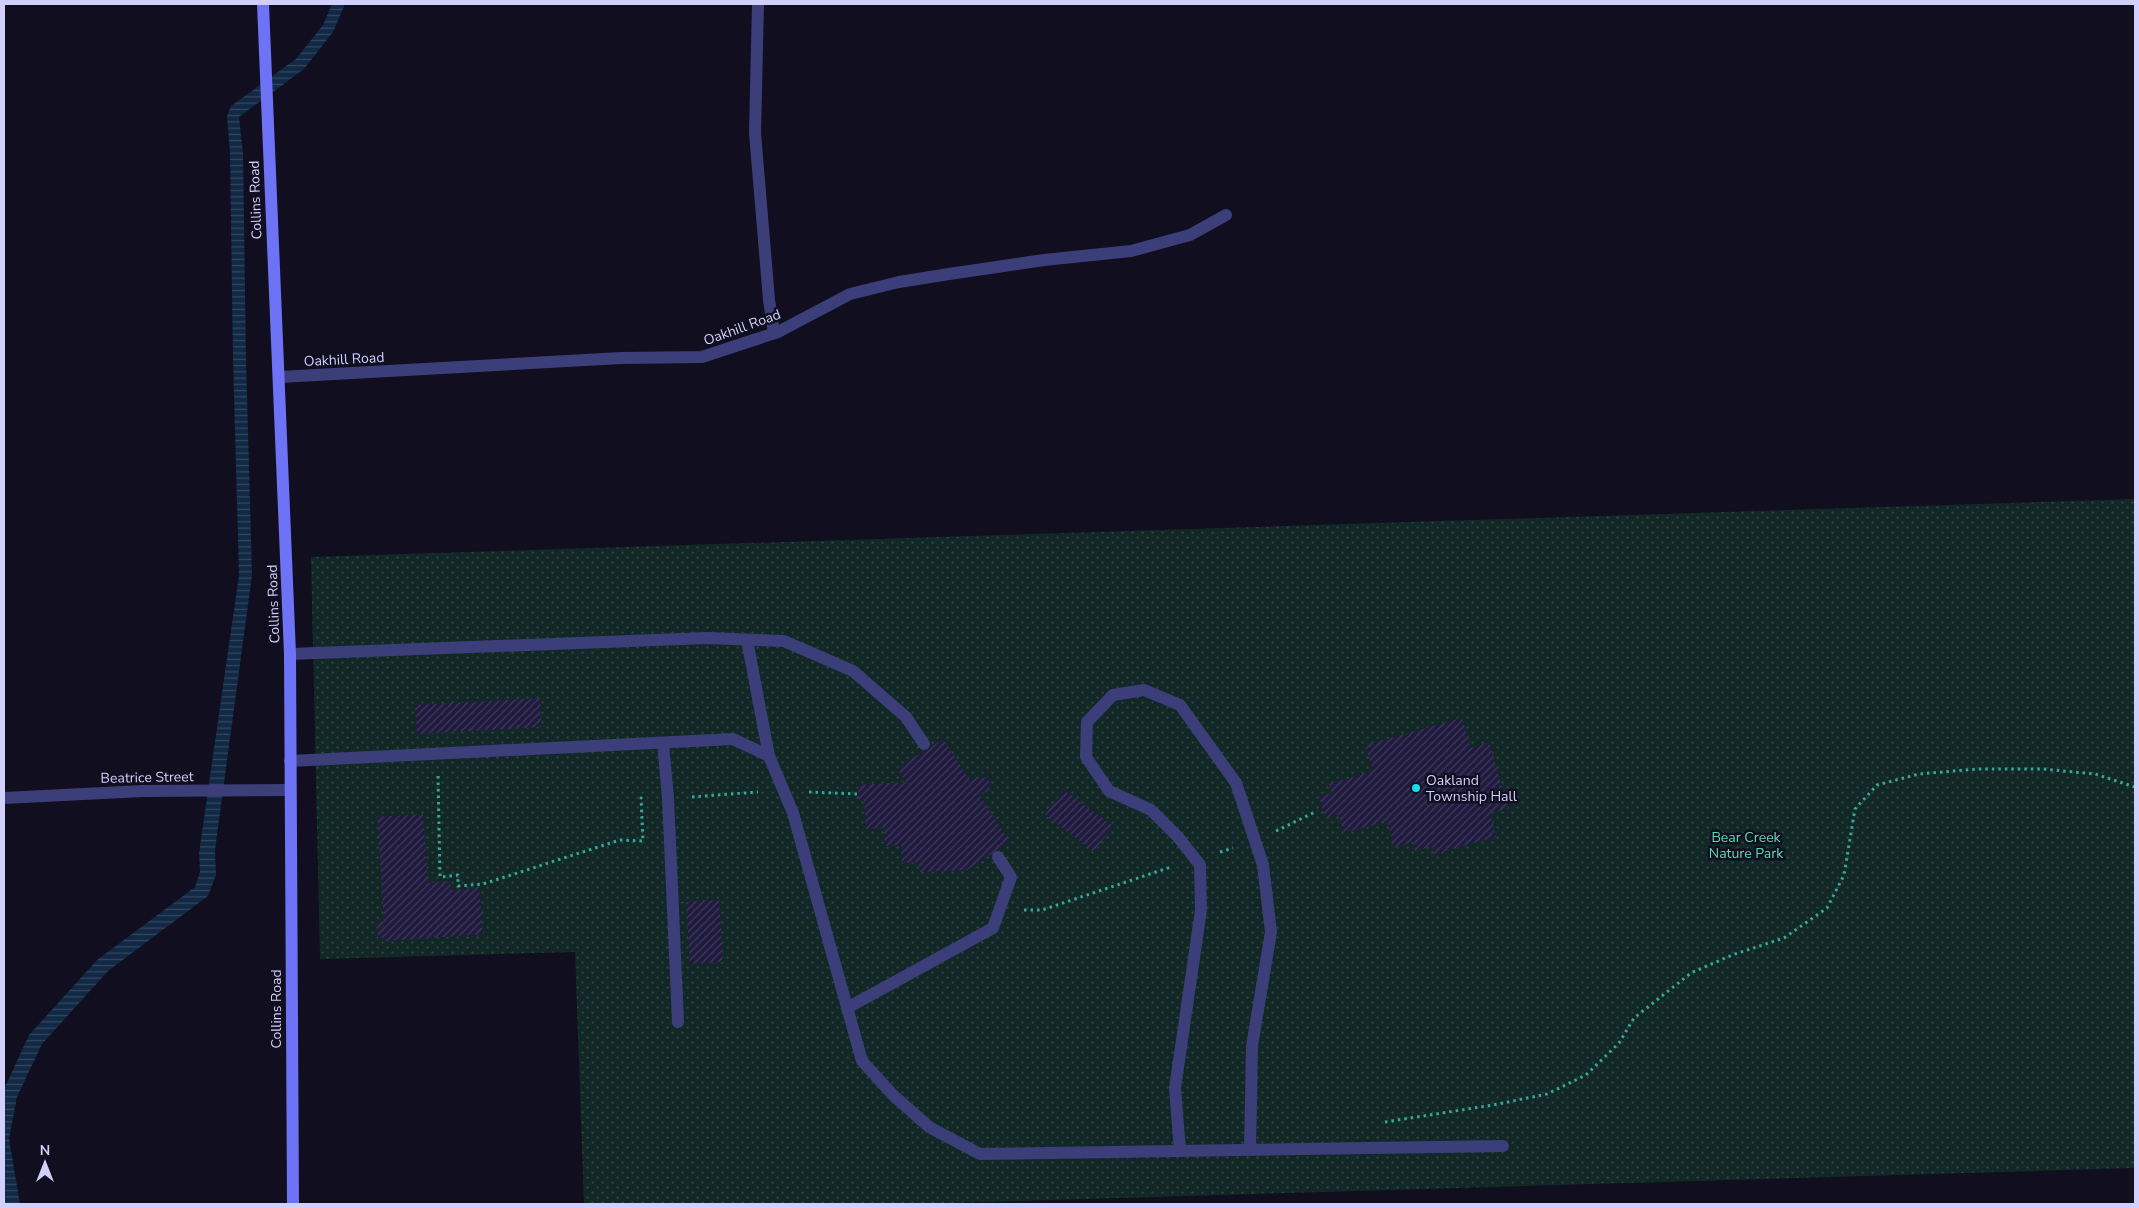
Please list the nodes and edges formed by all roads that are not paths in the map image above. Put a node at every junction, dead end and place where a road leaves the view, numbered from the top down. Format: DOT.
graph roads {
  1 [pos="263,4"];
  2 [pos="758,4"];
  3 [pos="1226,215"];
  4 [pos="774,333"];
  5 [pos="280,377"];
  6 [pos="747,640"];
  7 [pos="290,654"];
  8 [pos="663,743"];
  9 [pos="924,744"];
  10 [pos="769,756"];
  11 [pos="290,761"];
  12 [pos="290,790"];
  13 [pos="4,798"];
  14 [pos="998,857"];
  15 [pos="847,1008"];
  16 [pos="678,1022"];
  17 [pos="1503,1146"];
  18 [pos="1250,1150"];
  19 [pos="1180,1151"];
  20 [pos="293,1204"];
  1 -- 5 [label="street, Collins Road"];
  2 -- 4 [label="street"];
  3 -- 4 [label="street, Oakhill Road"];
  4 -- 5 [label="street, Oakhill Road"];
  5 -- 7 [label="street, Collins Road"];
  6 -- 7 [label="street"];
  6 -- 9 [label="street"];
  6 -- 10 [label="street"];
  7 -- 11 [label="street, Collins Road"];
  8 -- 10 [label="street"];
  8 -- 11 [label="street"];
  8 -- 16 [label="street"];
  10 -- 15 [label="street"];
  11 -- 12 [label="street, Collins Road"];
  12 -- 13 [label="street, Beatrice Street"];
  12 -- 20 [label="street, Collins Road"];
  14 -- 15 [label="street"];
  15 -- 19 [label="street"];
  17 -- 18 [label="street"];
  18 -- 19 [label="street"];
  18 -- 19 [label="street"];
}
